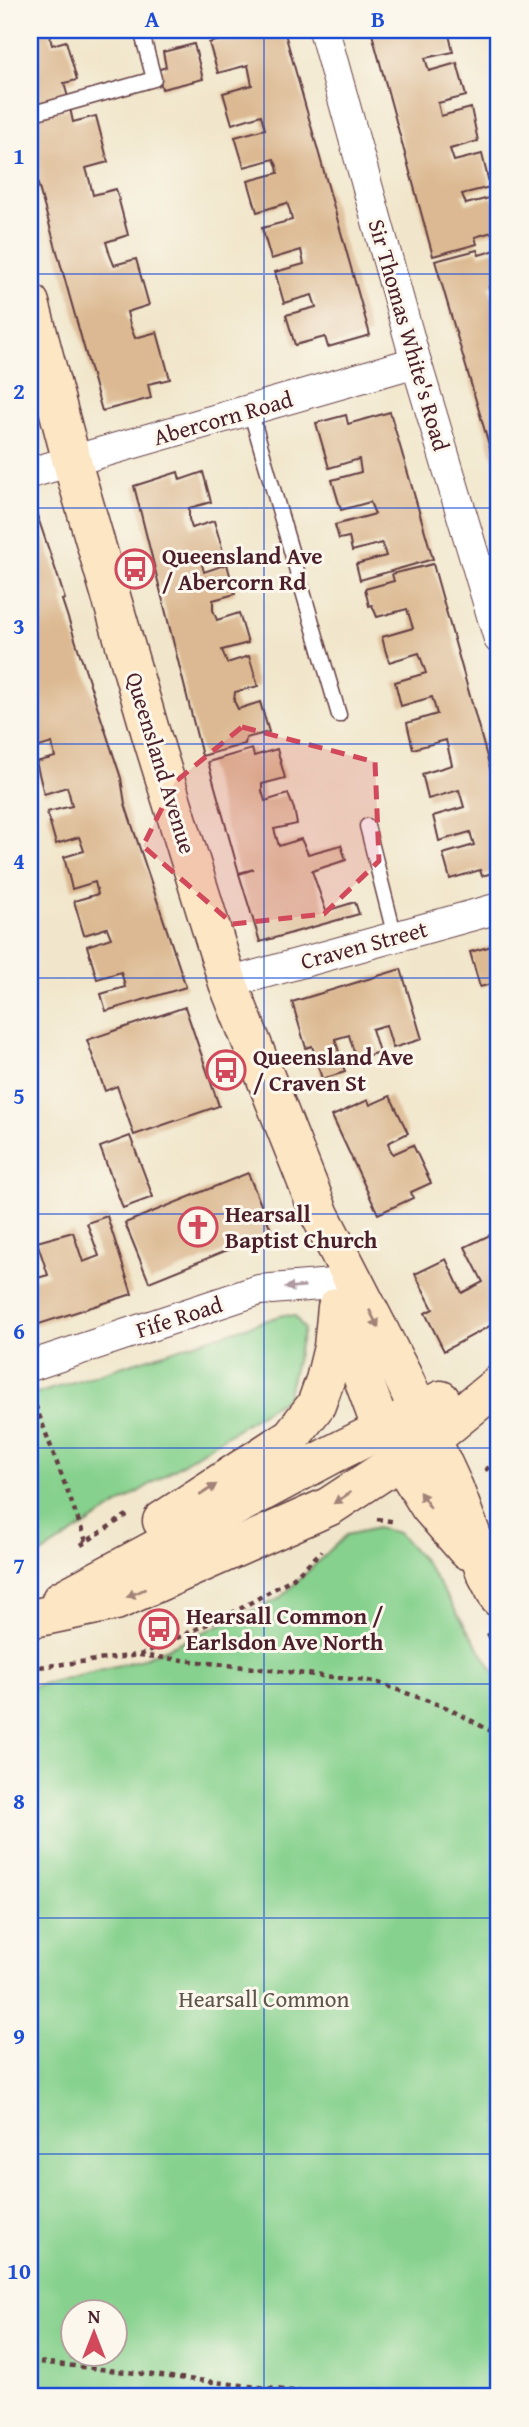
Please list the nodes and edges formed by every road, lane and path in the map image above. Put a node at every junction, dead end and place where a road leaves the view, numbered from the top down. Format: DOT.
graph roads {
  1 [pos="141,30"];
  2 [pos="324,30"];
  3 [pos="30,114"];
  4 [pos="30,303"];
  5 [pos="416,362"];
  6 [pos="250,410"];
  7 [pos="72,462"];
  8 [pos="30,474"];
  9 [pos="499,639"];
  10 [pos="339,715"];
  11 [pos="367,826"];
  12 [pos="499,908"];
  13 [pos="395,937"];
  14 [pos="228,983"];
  15 [pos="320,1215"];
  16 [pos="334,1295"];
  17 [pos="30,1366"];
  18 [pos="499,1371"];
  19 [pos="499,1384"];
  20 [pos="30,1388"];
  21 [pos="425,1425"];
  22 [pos="391,1445"];
  23 [pos="369,1520"];
  24 [pos="406,1525"];
  25 [pos="86,1541"];
  26 [pos="330,1544"];
  27 [pos="78,1592"];
  28 [pos="490,1600"];
  29 [pos="30,1617"];
  30 [pos="499,1654"];
  31 [pos="139,1655"];
  32 [pos="30,1668"];
  33 [pos="499,1735"];
  34 [pos="30,2361"];
  35 [pos="346,2397"];
  1 -- 3 [label="lane"];
  2 -- 5 [label="street, Sir Thomas White's Road"];
  4 -- 7 [label="main road, Queensland Avenue"];
  5 -- 6 [label="street, Abercorn Road"];
  5 -- 9 [label="street, Sir Thomas White's Road"];
  6 -- 7 [label="street, Abercorn Road"];
  6 -- 10 [label="lane"];
  7 -- 8 [label="street, Abercorn Road"];
  7 -- 14 [label="main road, Queensland Avenue"];
  11 -- 13 [label="lane"];
  12 -- 13 [label="street, Craven Street"];
  13 -- 14 [label="street, Craven Street"];
  14 -- 15 [label="main road, Queensland Avenue"];
  15 -- 16 [label="main road, Queensland Avenue"];
  15 -- 21 [label="main road, Queensland Avenue, one-way"];
  16 -- 17 [label="street, Fife Road, one-way"];
  16 -- 22 [label="main road, Queensland Avenue"];
  27 -- 16 [label="main road, one-way"];
  18 -- 21 [label="main road"];
  19 -- 21 [label="main road"];
  20 -- 25 [label="path"];
  21 -- 22 [label="main road"];
  21 -- 28 [label="main road, Queensland Avenue"];
  22 -- 27 [label="main road"];
  28 -- 22 [label="main road, Queensland Avenue, one-way"];
  22 -- 29 [label="main road, one-way"];
  23 -- 24 [label="path"];
  26 -- 31 [label="path"];
  27 -- 29 [label="main road"];
  28 -- 30 [label="path"];
  31 -- 32 [label="path"];
  31 -- 33 [label="path"];
  34 -- 35 [label="path"];
}
